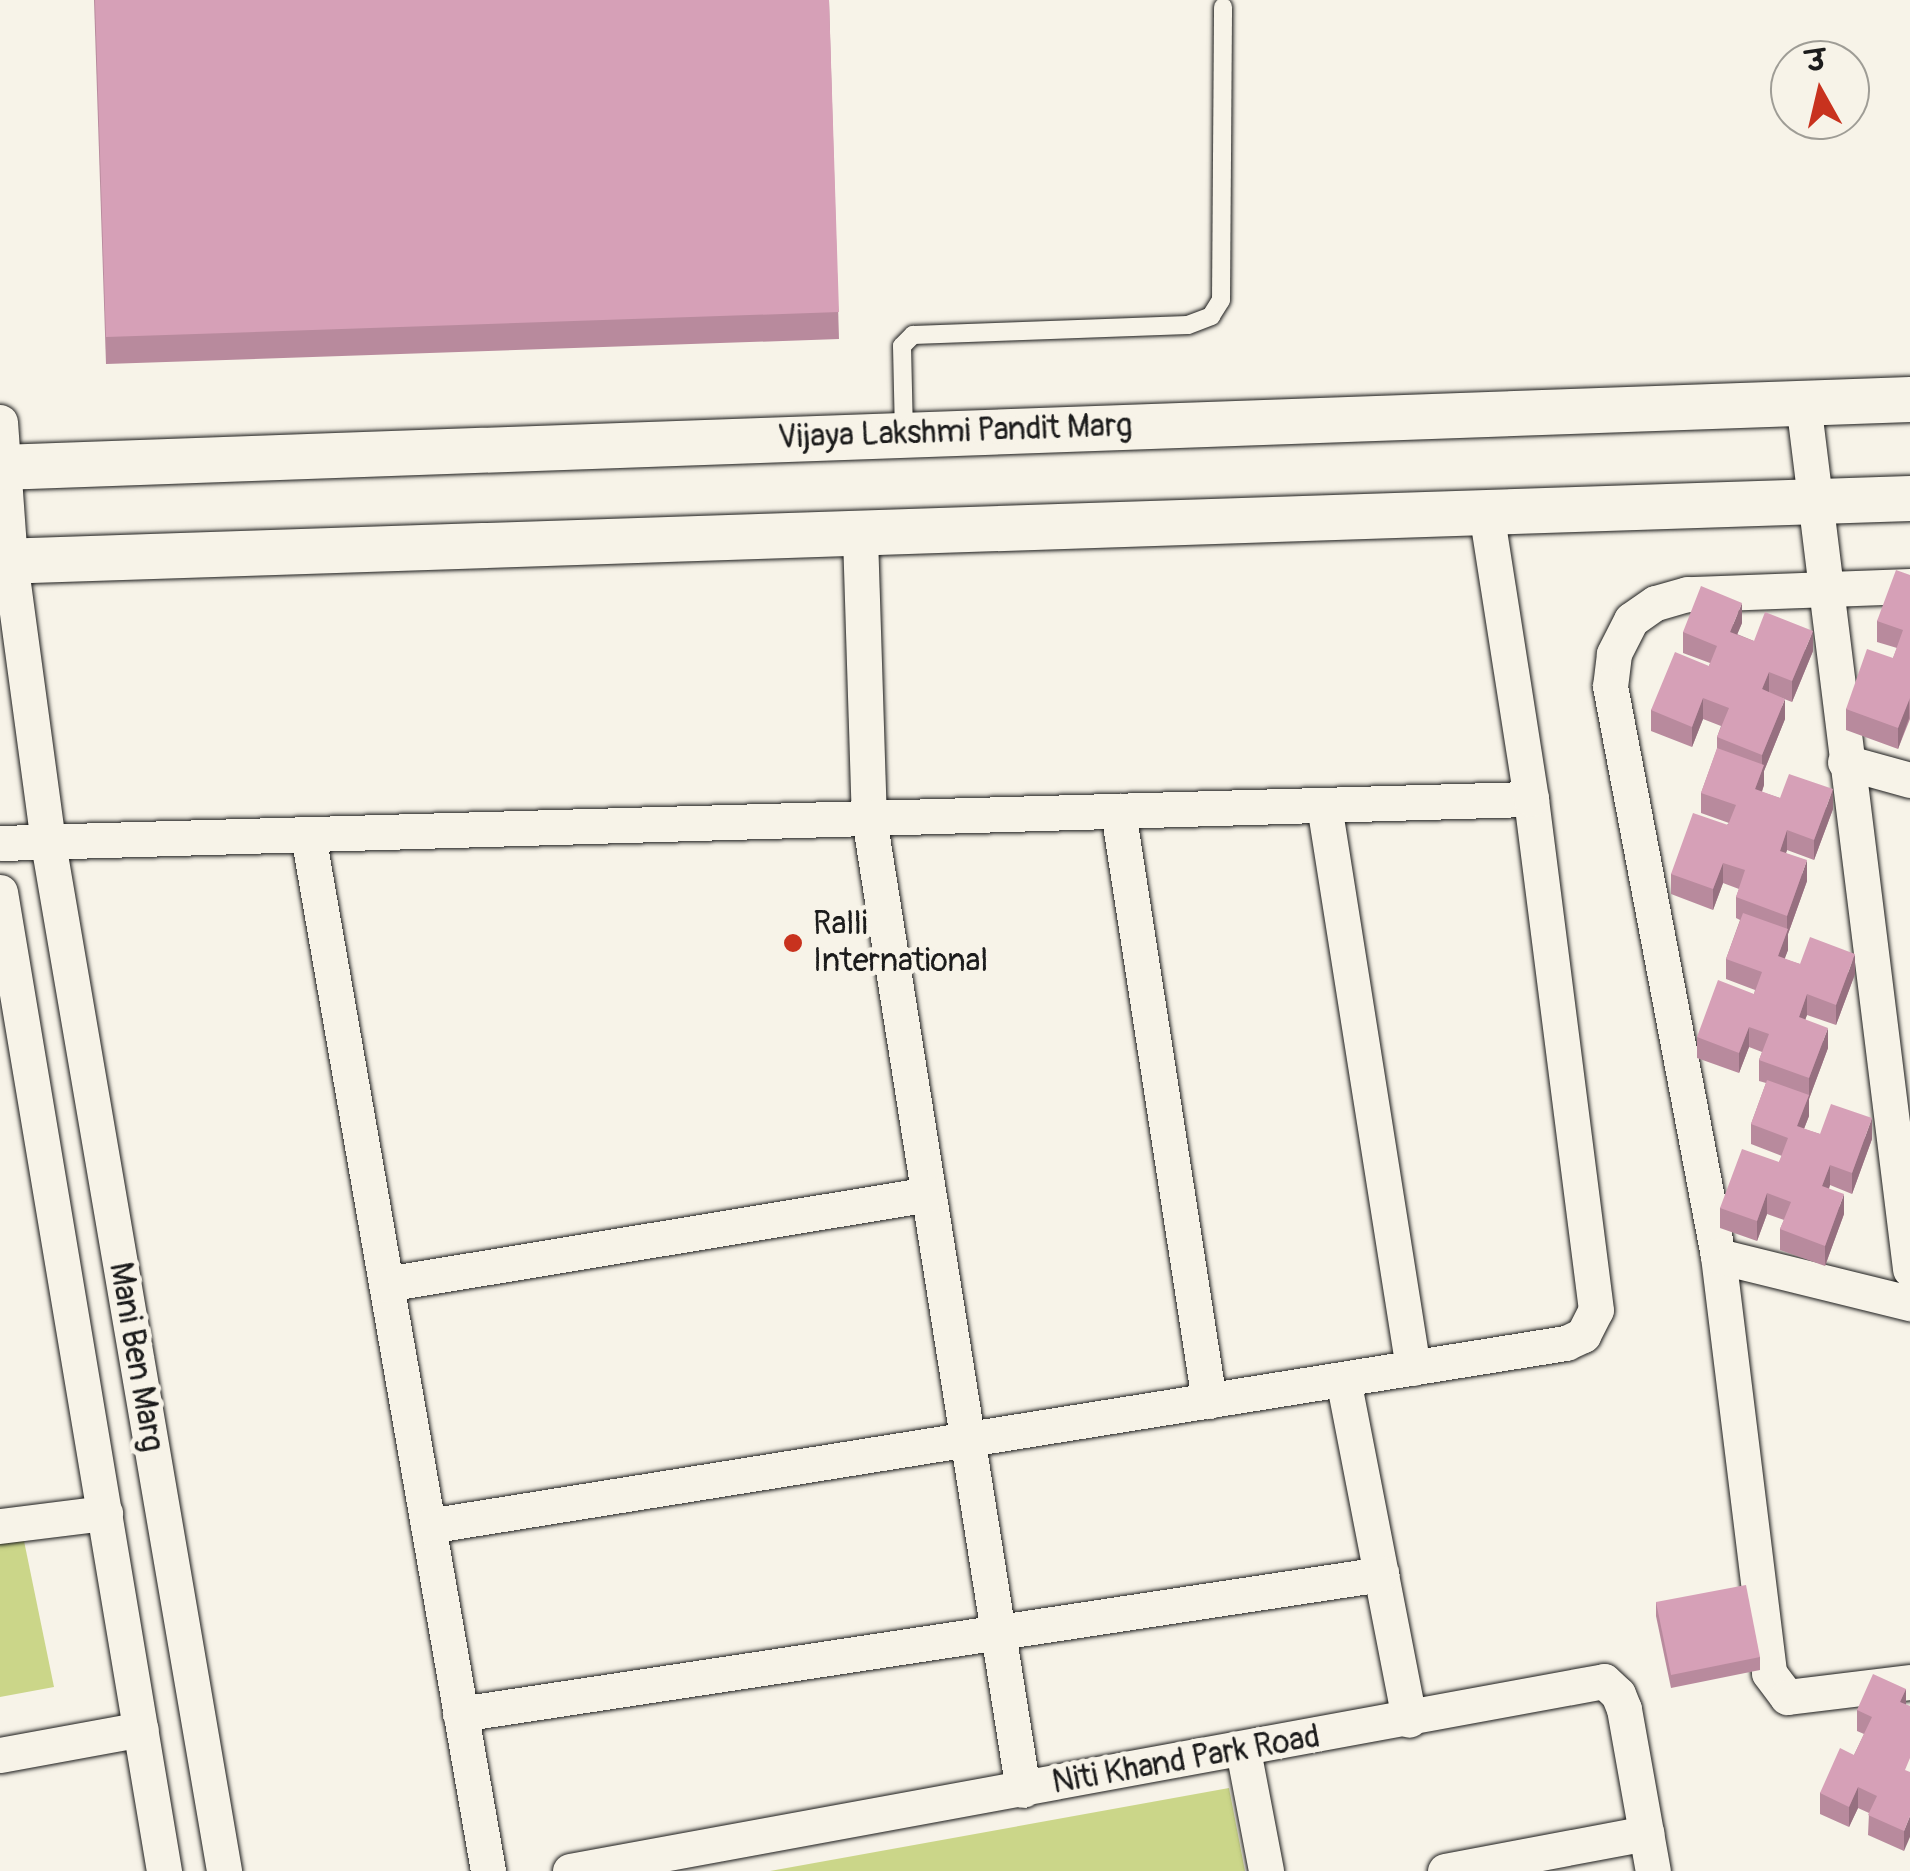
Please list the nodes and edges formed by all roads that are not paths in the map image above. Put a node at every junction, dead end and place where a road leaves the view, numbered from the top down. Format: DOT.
graph roads {
  1 [pos="1222,6"];
  2 [pos="1910,398"];
  3 [pos="1803,402"];
  4 [pos="0,422"];
  5 [pos="904,434"];
  6 [pos="3,466"];
  7 [pos="1910,498"];
  8 [pos="1816,502"];
  9 [pos="1486,513"];
  10 [pos="860,536"];
  11 [pos="5,561"];
  12 [pos="1910,586"];
  13 [pos="1824,589"];
  14 [pos="1846,762"];
  15 [pos="1910,780"];
  16 [pos="1531,799"];
  17 [pos="1324,805"];
  18 [pos="1118,811"];
  19 [pos="870,818"];
  20 [pos="308,835"];
  21 [pos="48,842"];
  22 [pos="0,844"];
  23 [pos="0,892"];
  24 [pos="929,1194"];
  25 [pos="1718,1256"];
  26 [pos="1910,1269"];
  27 [pos="386,1284"];
  28 [pos="1910,1303"];
  29 [pos="1413,1368"];
  30 [pos="1343,1380"];
  31 [pos="1208,1401"];
  32 [pos="968,1440"];
  33 [pos="105,1513"];
  34 [pos="0,1526"];
  35 [pos="428,1526"];
  36 [pos="1381,1574"];
  37 [pos="998,1632"];
  38 [pos="1910,1682"];
  39 [pos="460,1714"];
  40 [pos="1409,1720"];
  41 [pos="141,1729"];
  42 [pos="1243,1750"];
  43 [pos="0,1755"];
  44 [pos="1023,1790"];
  45 [pos="1646,1832"];
  46 [pos="695,1860"];
  47 [pos="164,1871"];
  48 [pos="224,1871"];
  49 [pos="488,1871"];
  50 [pos="570,1871"];
  51 [pos="1266,1871"];
  52 [pos="1445,1871"];
  53 [pos="1653,1871"];
  1 -- 5 [label="lane"];
  2 -- 3 [label="street, Vijaya Lakshmi Pandit Marg"];
  3 -- 5 [label="street, Vijaya Lakshmi Pandit Marg"];
  3 -- 8 [label="street"];
  4 -- 6 [label="street, Mani Ben Marg"];
  5 -- 6 [label="street, Vijaya Lakshmi Pandit Marg"];
  6 -- 11 [label="street, Mani Ben Marg"];
  7 -- 8 [label="street"];
  8 -- 9 [label="street"];
  8 -- 13 [label="street"];
  9 -- 10 [label="street"];
  9 -- 16 [label="street"];
  10 -- 11 [label="street"];
  10 -- 19 [label="street"];
  11 -- 21 [label="street, Mani Ben Marg"];
  12 -- 13 [label="street"];
  13 -- 14 [label="street"];
  13 -- 25 [label="street"];
  14 -- 15 [label="street"];
  14 -- 26 [label="street"];
  16 -- 17 [label="street"];
  16 -- 29 [label="street"];
  17 -- 18 [label="street"];
  17 -- 29 [label="street"];
  18 -- 19 [label="street"];
  18 -- 31 [label="street"];
  19 -- 20 [label="street"];
  19 -- 24 [label="street"];
  20 -- 21 [label="street"];
  20 -- 27 [label="street"];
  21 -- 22 [label="street"];
  21 -- 48 [label="street, Mani Ben Marg"];
  23 -- 33 [label="street, Mani Ben Marg"];
  24 -- 27 [label="street"];
  24 -- 32 [label="street"];
  25 -- 28 [label="street"];
  25 -- 38 [label="street"];
  27 -- 35 [label="street"];
  29 -- 30 [label="street"];
  30 -- 31 [label="street"];
  30 -- 36 [label="street"];
  31 -- 32 [label="street"];
  32 -- 35 [label="street"];
  32 -- 37 [label="street"];
  33 -- 34 [label="street"];
  33 -- 41 [label="street, Mani Ben Marg"];
  35 -- 39 [label="street"];
  36 -- 37 [label="street"];
  36 -- 40 [label="street"];
  37 -- 39 [label="street"];
  37 -- 44 [label="street"];
  39 -- 49 [label="street"];
  40 -- 42 [label="street, Niti Khand Park Road"];
  40 -- 45 [label="street, Niti Khand Park Road"];
  41 -- 43 [label="street"];
  41 -- 47 [label="street, Mani Ben Marg"];
  42 -- 44 [label="street, Niti Khand Park Road"];
  42 -- 51 [label="street"];
  44 -- 46 [label="street, Niti Khand Park Road"];
  45 -- 52 [label="street"];
  45 -- 53 [label="street, Niti Khand Park Road"];
  46 -- 50 [label="street, Niti Khand Park Road"];
}
